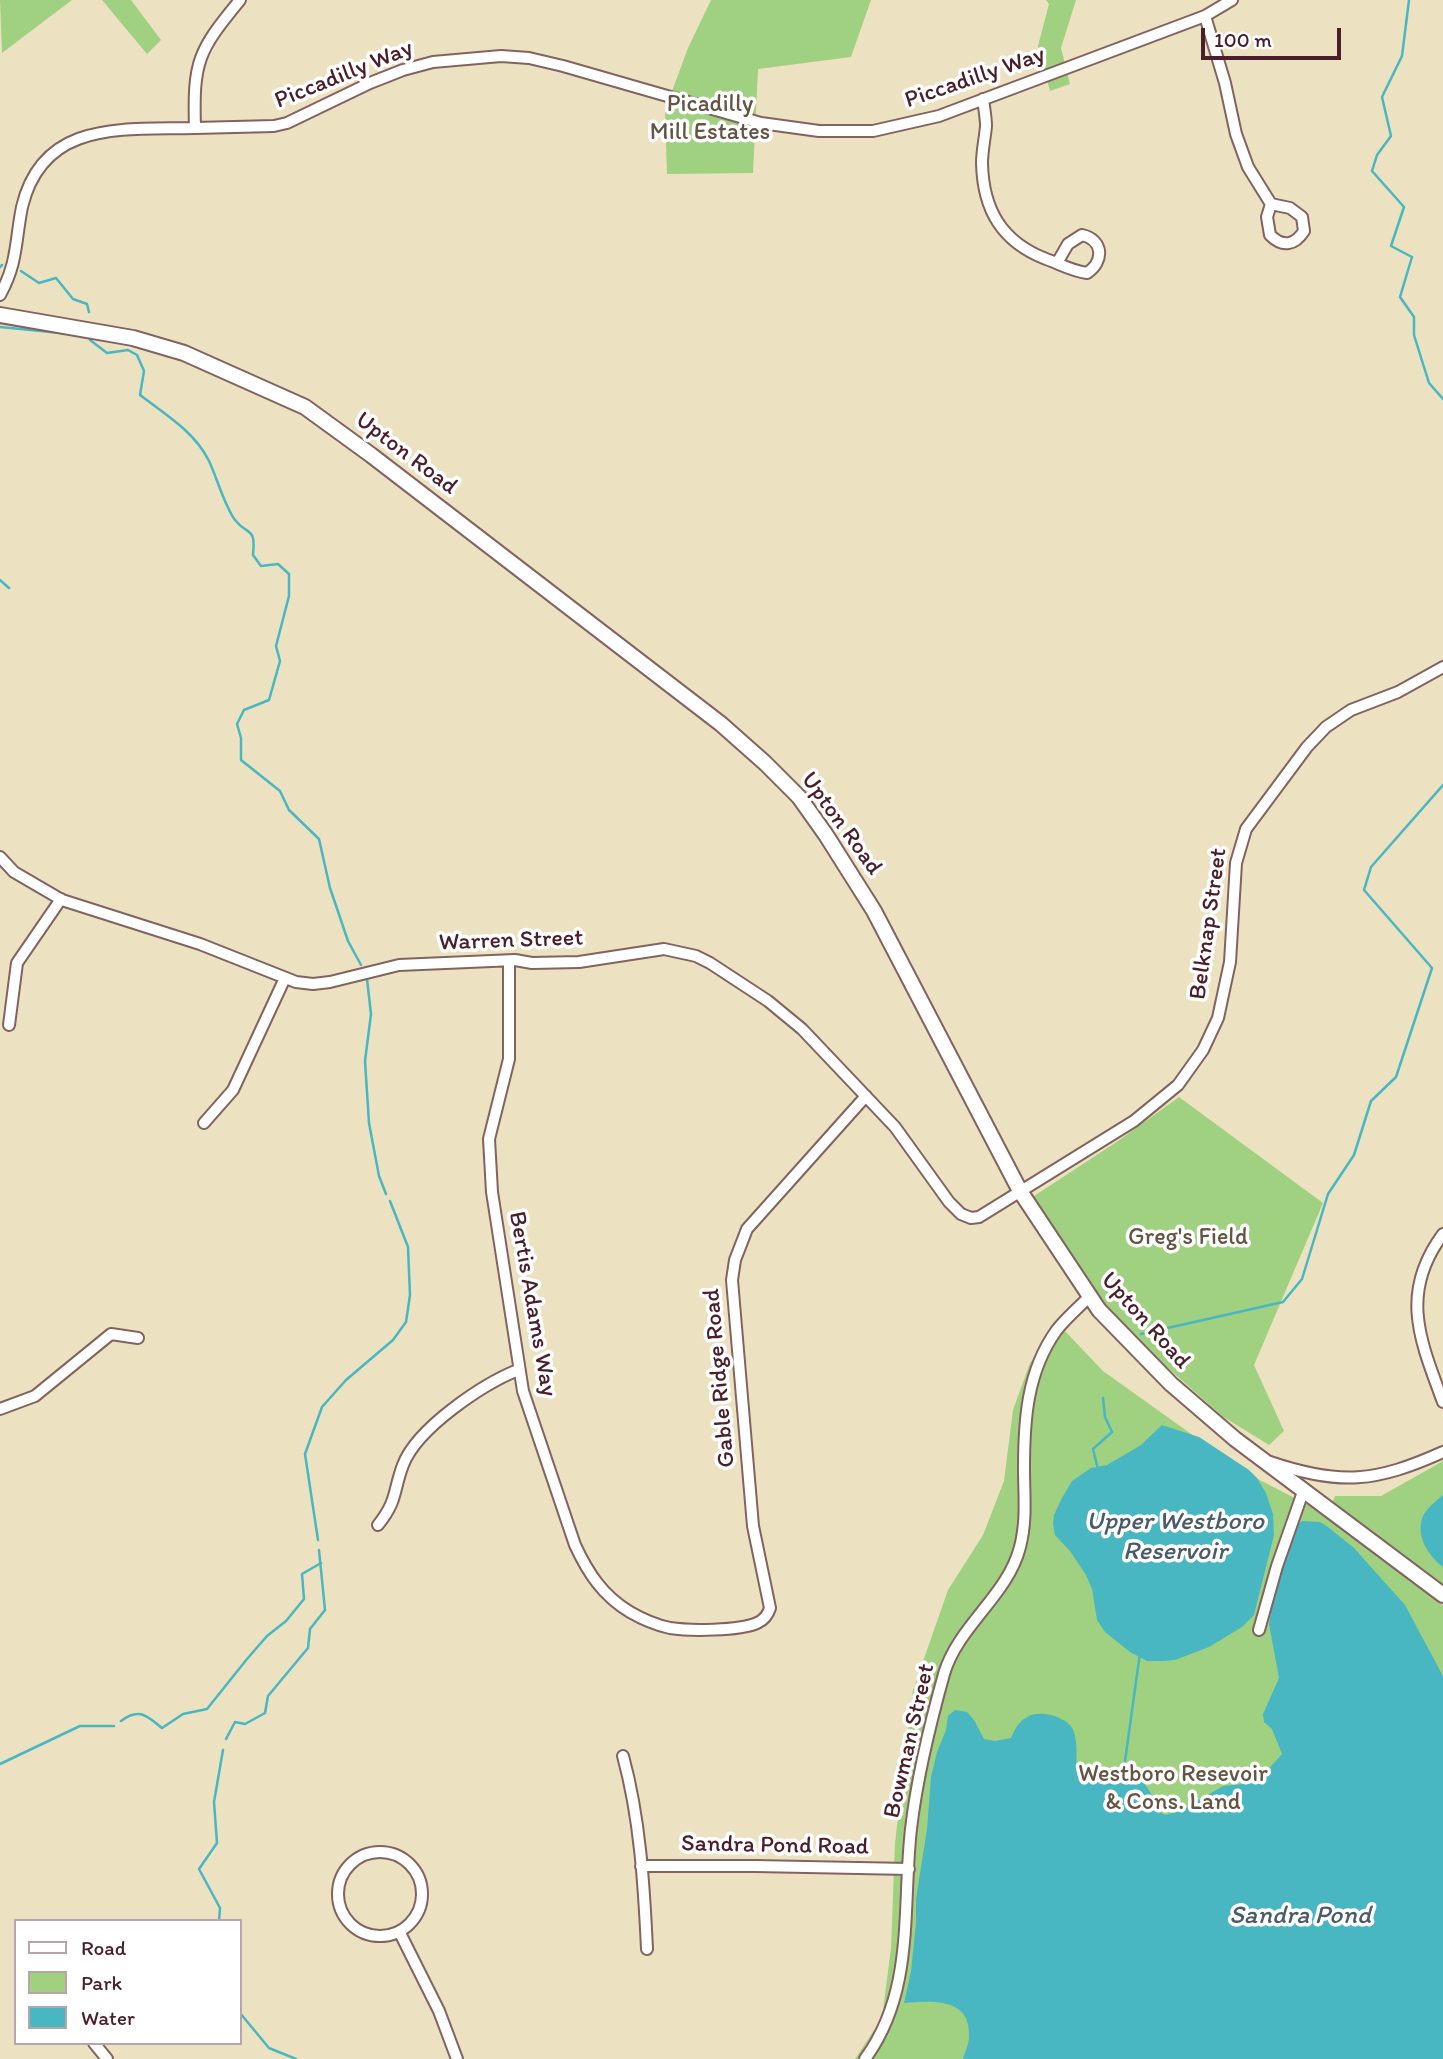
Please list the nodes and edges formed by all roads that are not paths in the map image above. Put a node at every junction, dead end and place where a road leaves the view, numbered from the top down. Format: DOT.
graph roads {
  1 [pos="240,0"];
  2 [pos="1232,0"];
  3 [pos="1205,16"];
  4 [pos="983,99"];
  5 [pos="195,128"];
  6 [pos="1271,204"];
  7 [pos="1057,263"];
  8 [pos="0,295"];
  9 [pos="0,315"];
  10 [pos="1443,667"];
  11 [pos="0,857"];
  12 [pos="61,899"];
  13 [pos="509,961"];
  14 [pos="285,978"];
  15 [pos="9,1025"];
  16 [pos="866,1096"];
  17 [pos="204,1123"];
  18 [pos="1020,1191"];
  19 [pos="1443,1234"];
  20 [pos="1089,1297"];
  21 [pos="138,1338"];
  22 [pos="519,1370"];
  23 [pos="1443,1402"];
  24 [pos="0,1409"];
  25 [pos="1443,1452"];
  26 [pos="1260,1458"];
  27 [pos="1303,1492"];
  28 [pos="379,1525"];
  29 [pos="1443,1595"];
  30 [pos="766,1617"];
  31 [pos="1259,1630"];
  32 [pos="623,1756"];
  33 [pos="640,1866"];
  34 [pos="909,1869"];
  35 [pos="400,1933"];
  36 [pos="647,1949"];
  37 [pos="96,2045"];
  38 [pos="107,2059"];
  39 [pos="457,2059"];
  40 [pos="864,2059"];
  1 -- 5 [label="street"];
  2 -- 3 [label="street, Piccadilly Way"];
  3 -- 4 [label="street, Piccadilly Way"];
  3 -- 6 [label="street"];
  4 -- 5 [label="street, Piccadilly Way"];
  4 -- 7 [label="street"];
  5 -- 8 [label="street, Piccadilly Way"];
  9 -- 18 [label="main road, Upton Road"];
  10 -- 18 [label="street, Belknap Street"];
  11 -- 12 [label="street, Warren Street"];
  12 -- 14 [label="street, Warren Street"];
  12 -- 15 [label="street"];
  13 -- 14 [label="street, Warren Street"];
  13 -- 16 [label="street, Warren Street"];
  13 -- 22 [label="street, Bertis Adams Way"];
  14 -- 17 [label="street"];
  16 -- 18 [label="street, Warren Street"];
  16 -- 30 [label="street, Gable Ridge Road"];
  18 -- 20 [label="main road, Upton Road"];
  19 -- 23 [label="street"];
  20 -- 26 [label="main road, Upton Road"];
  20 -- 34 [label="street, Bowman Street"];
  21 -- 24 [label="street"];
  22 -- 28 [label="street"];
  22 -- 30 [label="street, Bertis Adams Way"];
  25 -- 26 [label="street"];
  26 -- 27 [label="main road, Upton Road"];
  27 -- 29 [label="main road, Upton Road"];
  27 -- 31 [label="street"];
  32 -- 33 [label="street"];
  33 -- 34 [label="street, Sandra Pond Road"];
  33 -- 36 [label="street"];
  34 -- 40 [label="street, Bowman Street"];
  35 -- 35 [label="street"];
  35 -- 39 [label="street"];
  37 -- 38 [label="street"];
}
